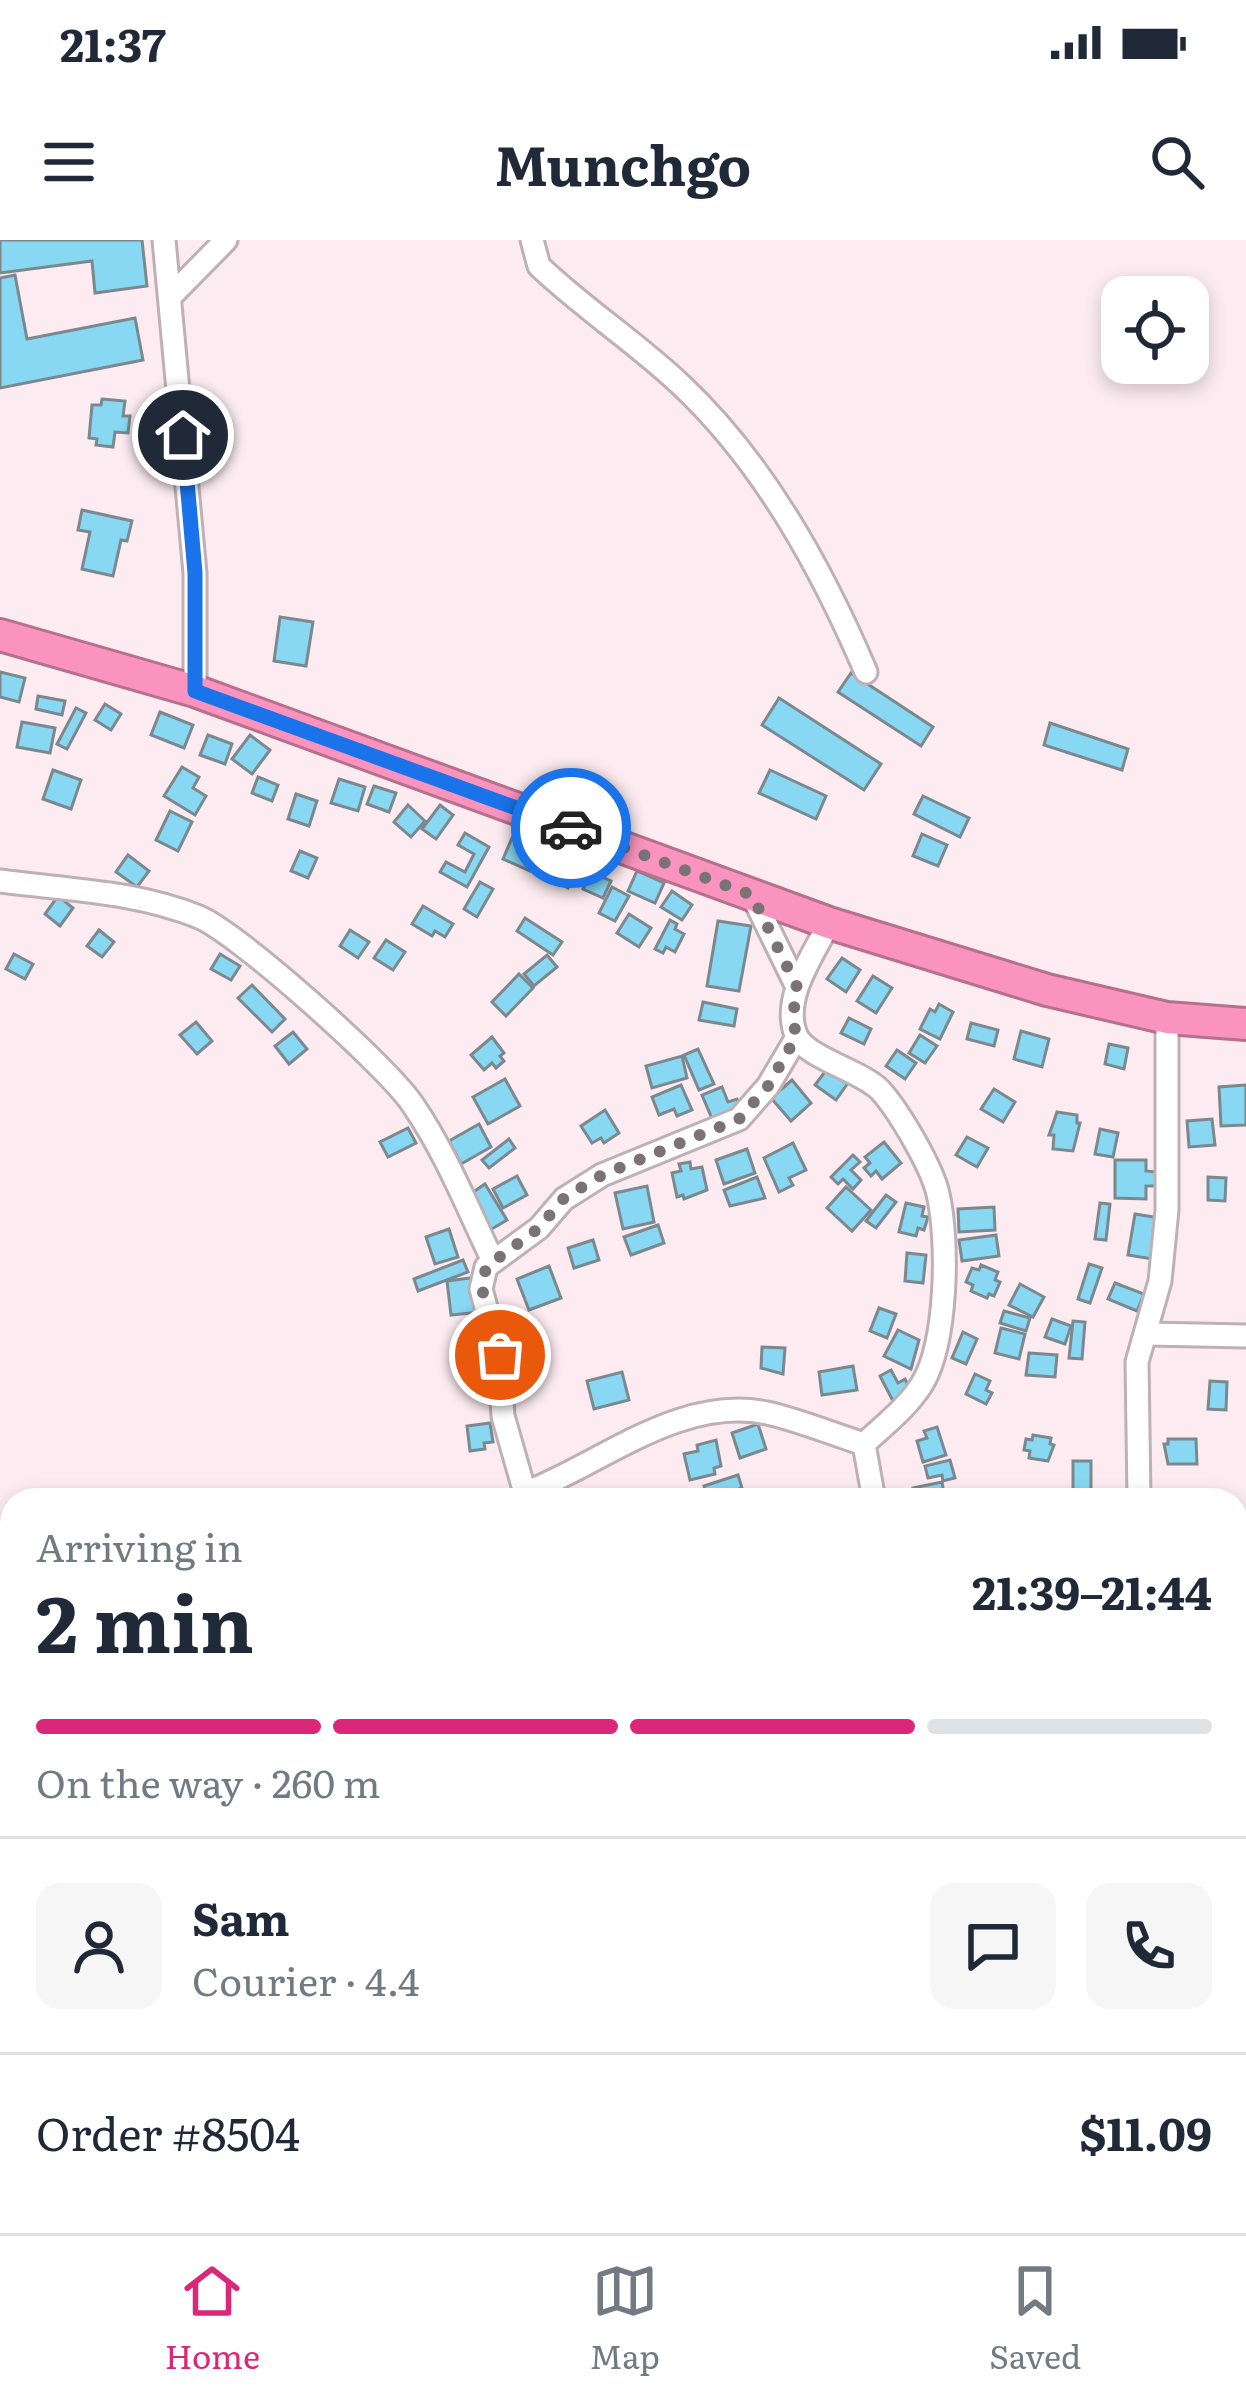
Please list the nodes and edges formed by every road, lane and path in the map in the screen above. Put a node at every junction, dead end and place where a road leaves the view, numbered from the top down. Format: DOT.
graph roads {
  1 [pos="164,240"];
  2 [pos="226,240"];
  3 [pos="532,240"];
  4 [pos="170,296"];
  5 [pos="0,635"];
  6 [pos="866,672"];
  7 [pos="195,691"];
  8 [pos="0,881"];
  9 [pos="752,895"];
  10 [pos="829,923"];
  11 [pos="797,987"];
  12 [pos="1167,1018"];
  13 [pos="1246,1024"];
  14 [pos="796,1037"];
  15 [pos="493,1261"];
  16 [pos="1148,1334"];
  17 [pos="1246,1336"];
  18 [pos="864,1444"];
  19 [pos="523,1488"];
  20 [pos="545,1488"];
  21 [pos="872,1488"];
  22 [pos="1139,1488"];
  1 -- 4 [label="street"];
  2 -- 4 [label="street"];
  3 -- 6 [label="street"];
  4 -- 7 [label="street"];
  5 -- 7 [label="highway"];
  7 -- 9 [label="highway"];
  8 -- 15 [label="street"];
  9 -- 10 [label="highway"];
  9 -- 11 [label="street"];
  10 -- 11 [label="street"];
  10 -- 12 [label="highway"];
  11 -- 14 [label="street"];
  12 -- 13 [label="highway"];
  12 -- 16 [label="street"];
  14 -- 15 [label="street"];
  14 -- 18 [label="street"];
  15 -- 19 [label="street"];
  16 -- 17 [label="street"];
  16 -- 22 [label="street"];
  18 -- 20 [label="street"];
  18 -- 21 [label="street"];
}
